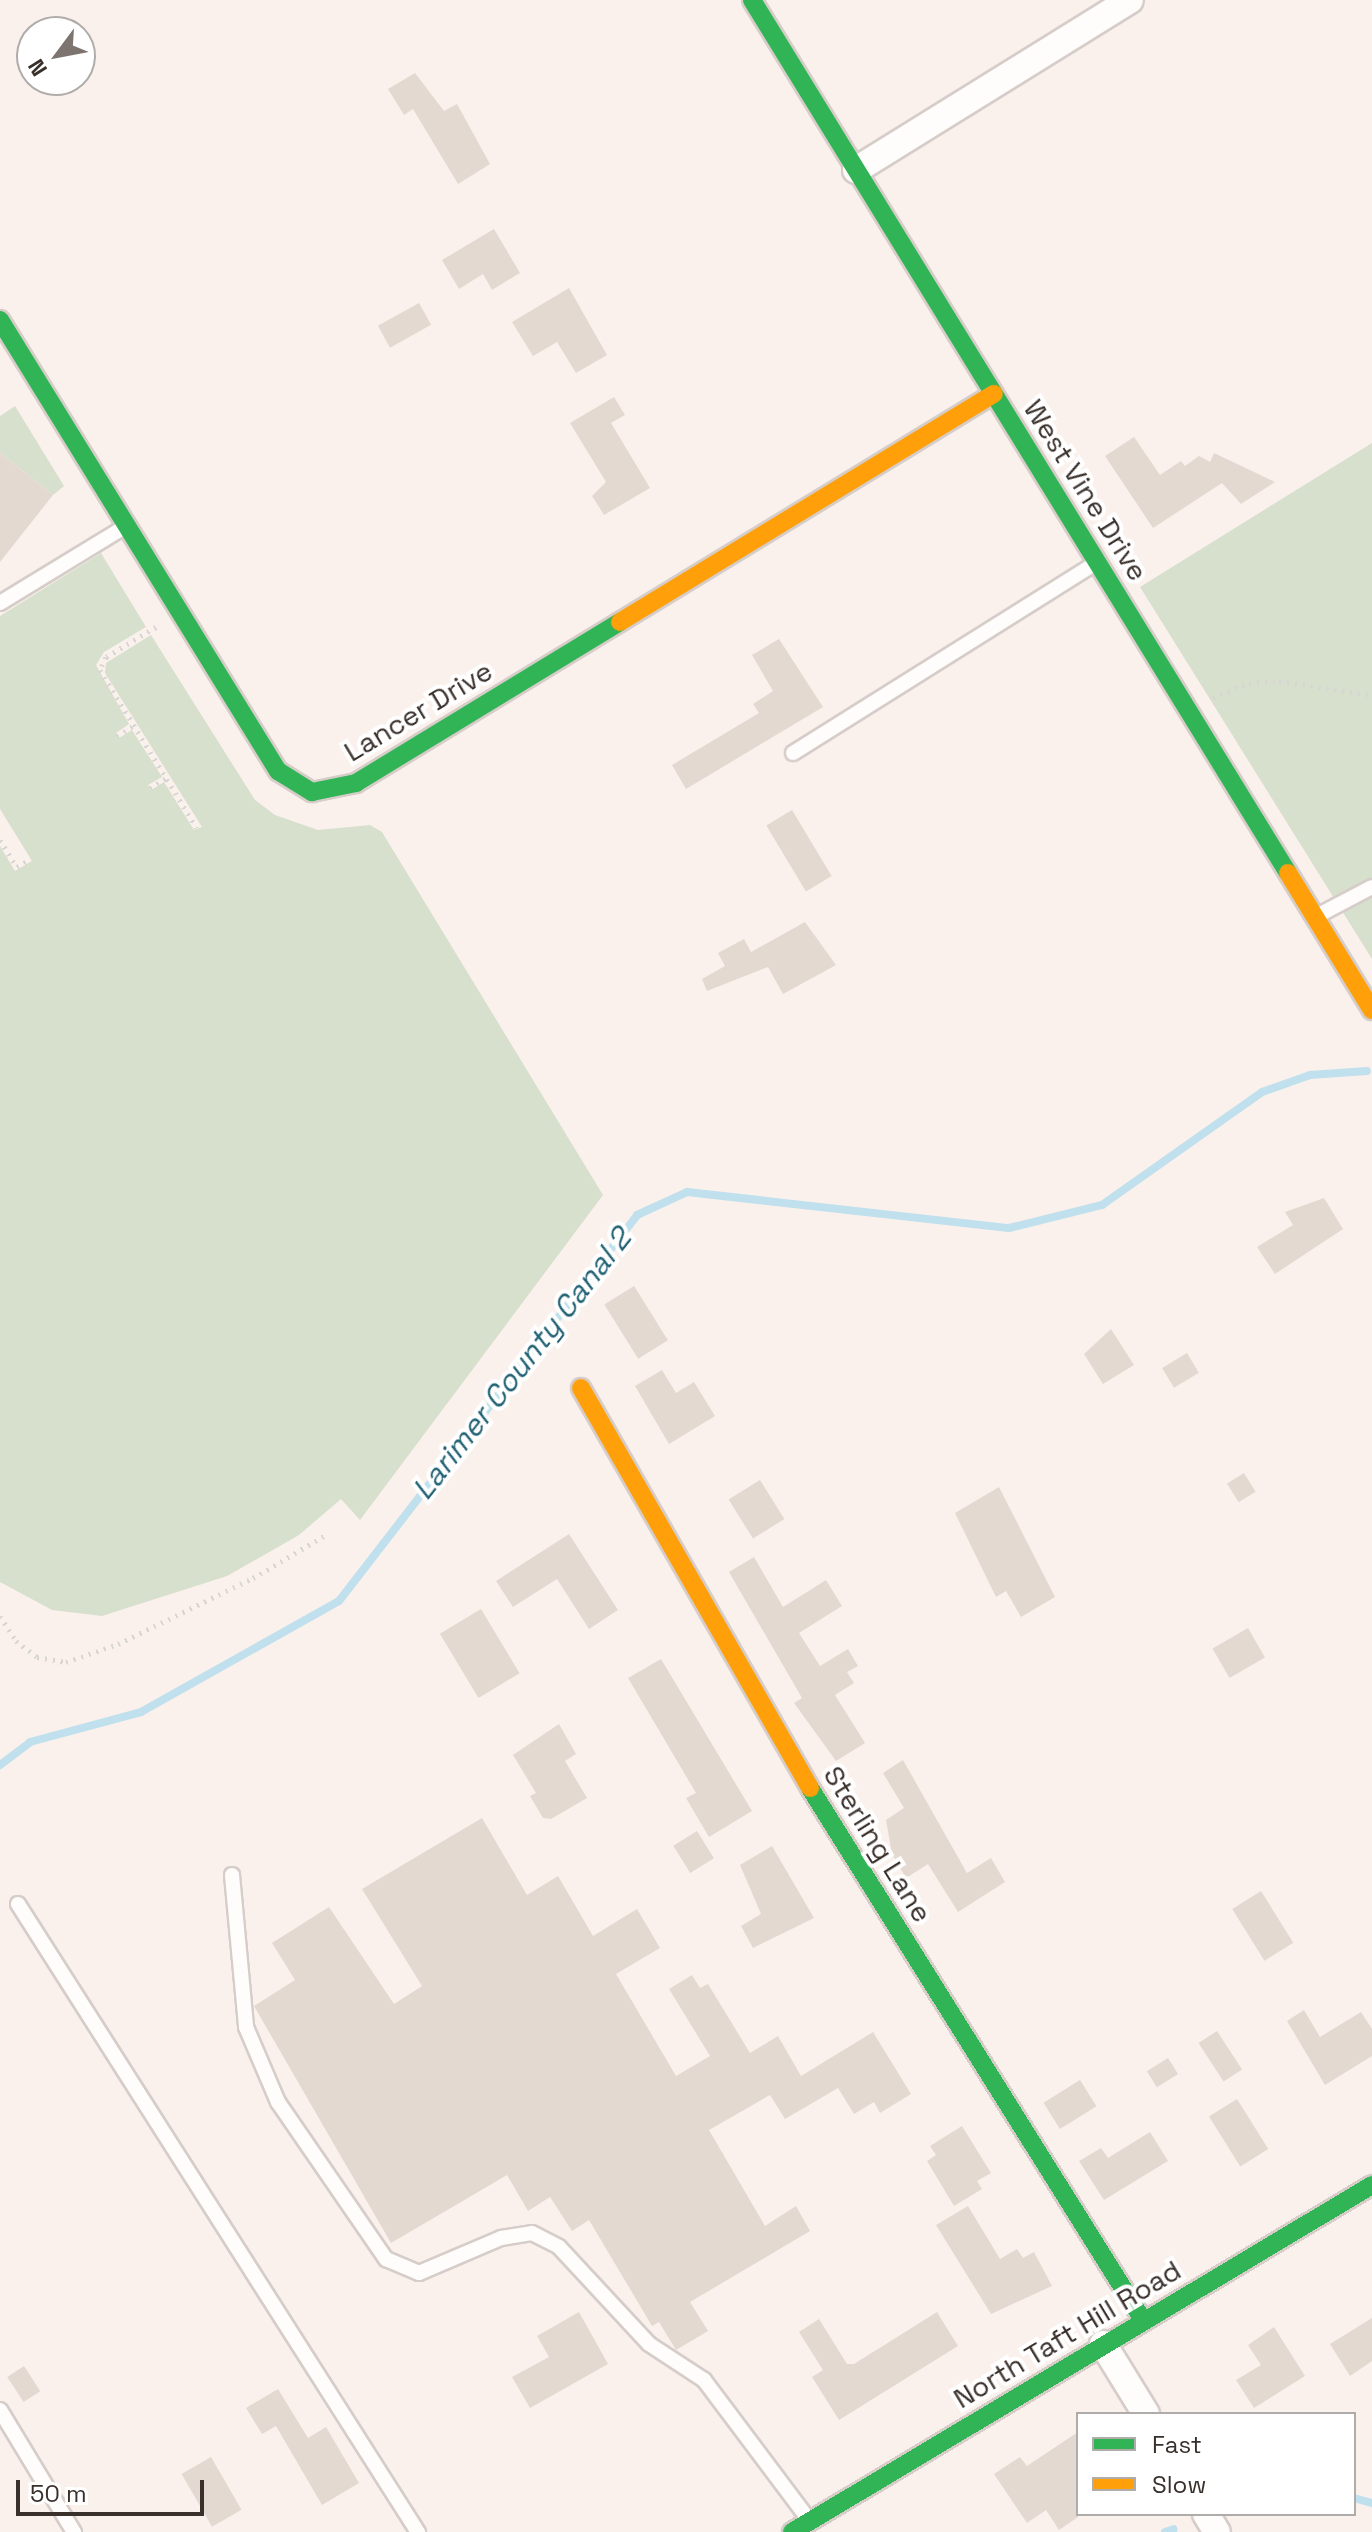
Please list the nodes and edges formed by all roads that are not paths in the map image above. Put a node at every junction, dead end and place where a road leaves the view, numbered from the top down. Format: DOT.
graph roads {
  1 [pos="752,0"];
  2 [pos="1130,0"];
  3 [pos="856,170"];
  4 [pos="0,320"];
  5 [pos="22,355"];
  6 [pos="4,366"];
  7 [pos="994,394"];
  8 [pos="126,526"];
  9 [pos="1098,562"];
  10 [pos="0,603"];
  11 [pos="793,753"];
  12 [pos="1372,887"];
  13 [pos="1315,917"];
  14 [pos="1372,1010"];
  15 [pos="581,1388"];
  16 [pos="232,1875"];
  17 [pos="18,1904"];
  18 [pos="1372,2185"];
  19 [pos="1143,2320"];
  20 [pos="1103,2344"];
  21 [pos="0,2410"];
  22 [pos="1145,2412"];
  23 [pos="810,2521"];
  24 [pos="74,2532"];
  25 [pos="418,2532"];
  26 [pos="792,2532"];
  1 -- 3 [label="street, West Vine Drive"];
  2 -- 3 [label="street"];
  3 -- 7 [label="street, West Vine Drive"];
  4 -- 5 [label="street, Lancer Drive"];
  5 -- 6 [label="lane"];
  5 -- 8 [label="street, Lancer Drive"];
  7 -- 8 [label="street, Lancer Drive"];
  7 -- 9 [label="street, West Vine Drive"];
  8 -- 10 [label="lane"];
  9 -- 11 [label="lane"];
  9 -- 13 [label="street, West Vine Drive"];
  12 -- 13 [label="lane"];
  13 -- 14 [label="street, West Vine Drive"];
  15 -- 19 [label="street, Sterling Lane"];
  16 -- 23 [label="lane"];
  17 -- 25 [label="lane"];
  18 -- 19 [label="street, North Taft Hill Road"];
  19 -- 20 [label="street, North Taft Hill Road"];
  20 -- 22 [label="street"];
  20 -- 23 [label="street, North Taft Hill Road"];
  21 -- 24 [label="lane"];
  23 -- 26 [label="street, North Taft Hill Road"];
}
